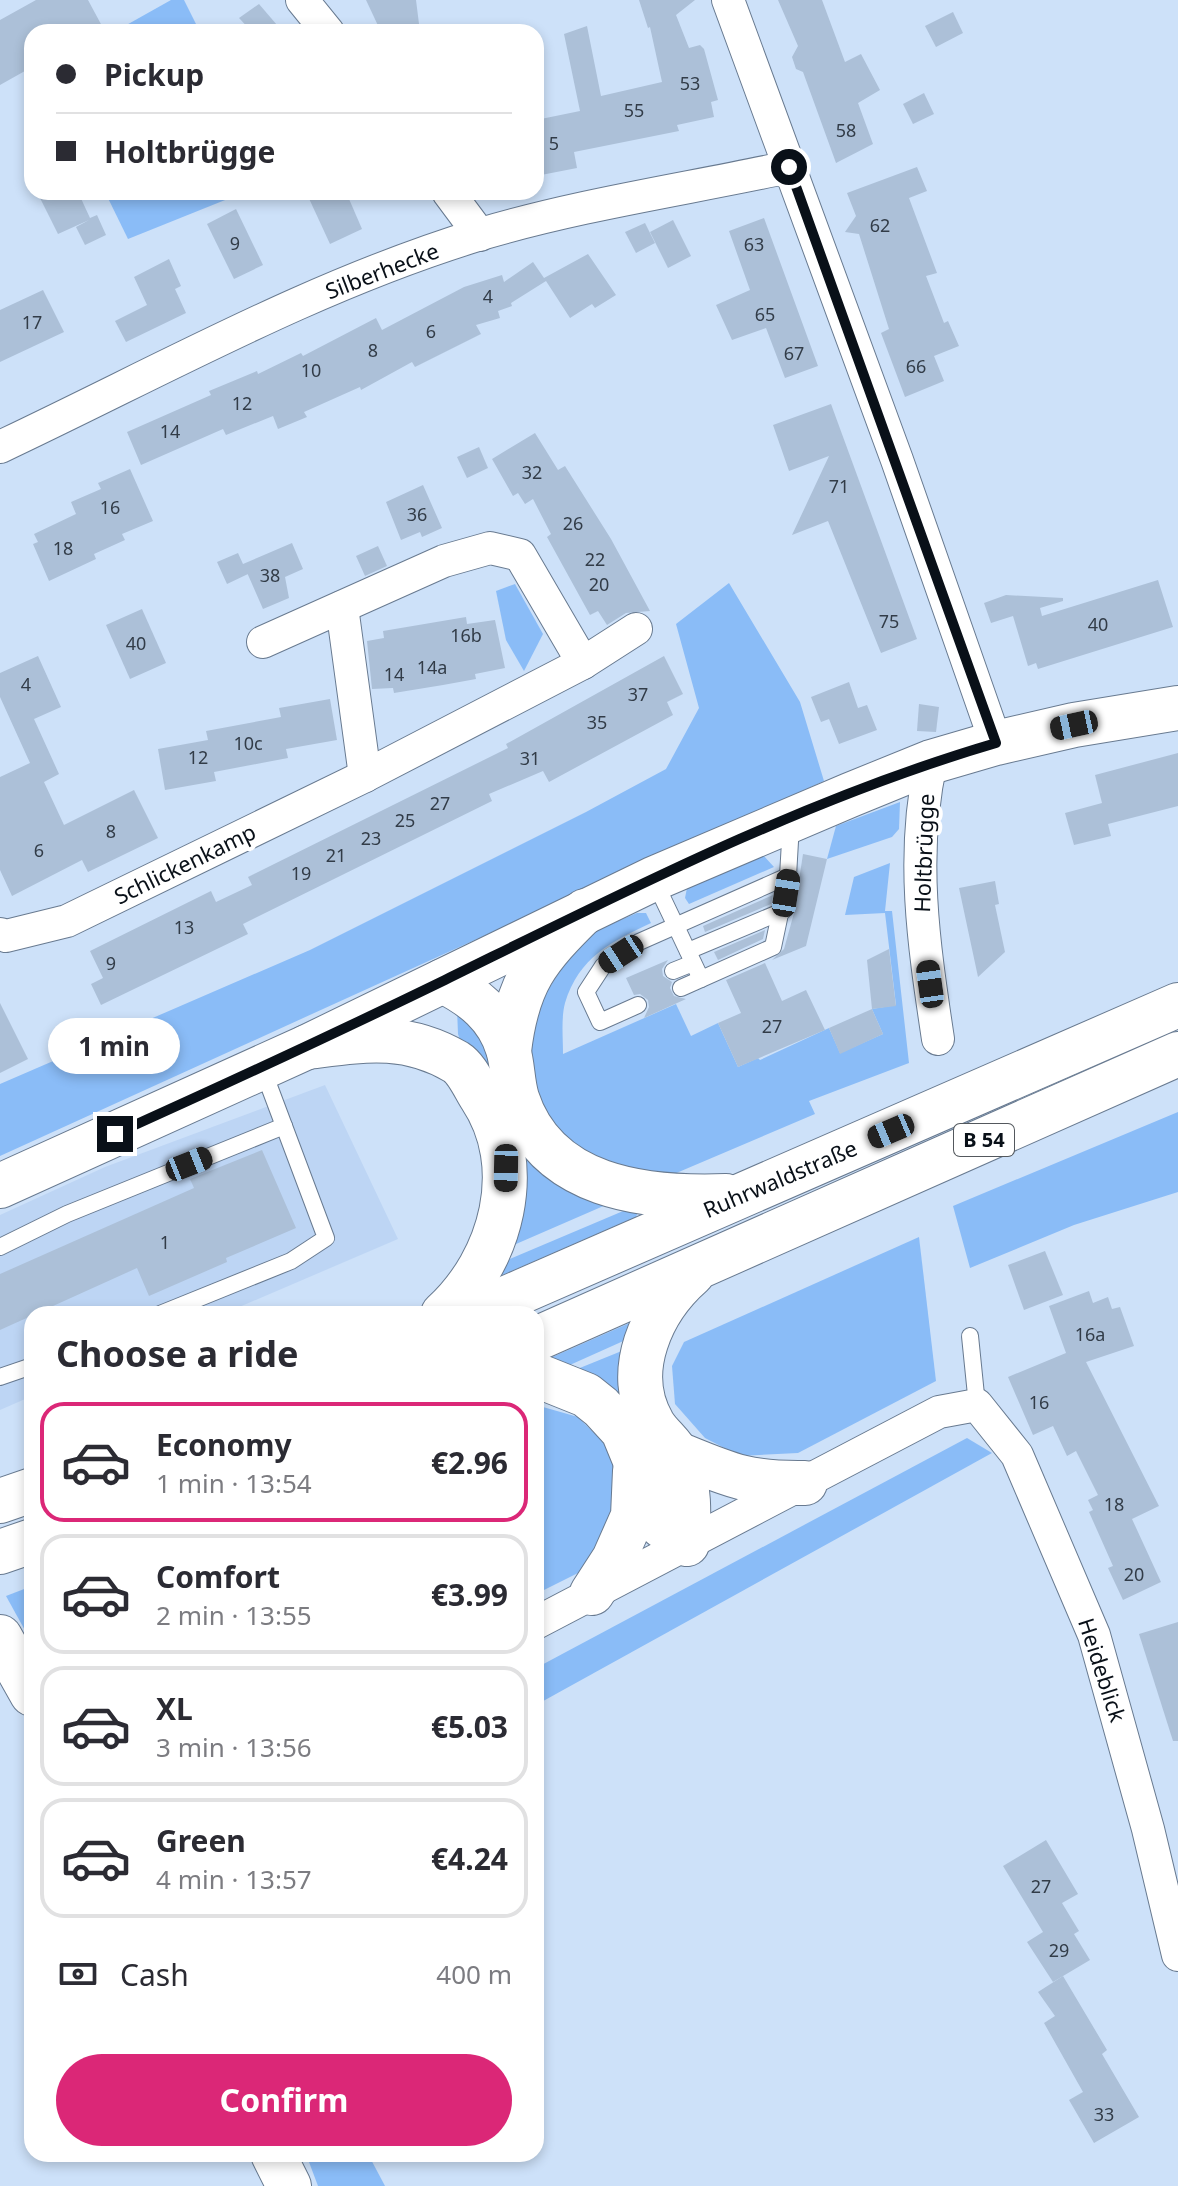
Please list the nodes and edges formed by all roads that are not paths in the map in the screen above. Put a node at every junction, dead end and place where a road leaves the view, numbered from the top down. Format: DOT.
graph roads {
  1 [pos="302,0"];
  2 [pos="728,0"];
  3 [pos="322,24"];
  4 [pos="789,167"];
  5 [pos="454,200"];
  6 [pos="480,235"];
  7 [pos="0,447"];
  8 [pos="342,607"];
  9 [pos="636,629"];
  10 [pos="263,642"];
  11 [pos="583,663"];
  12 [pos="1178,708"];
  13 [pos="996,743"];
  14 [pos="931,762"];
  15 [pos="365,776"];
  16 [pos="791,819"];
  17 [pos="788,876"];
  18 [pos="653,879"];
  19 [pos="585,911"];
  20 [pos="783,911"];
  21 [pos="675,926"];
  22 [pos="0,934"];
  23 [pos="691,957"];
  24 [pos="673,971"];
  25 [pos="701,979"];
  26 [pos="443,981"];
  27 [pos="681,988"];
  28 [pos="638,1005"];
  29 [pos="1178,1005"];
  30 [pos="938,1039"];
  31 [pos="307,1047"];
  32 [pos="509,1051"];
  33 [pos="1178,1054"];
  34 [pos="460,1064"];
  35 [pos="260,1068"];
  36 [pos="284,1126"];
  37 [pos="0,1186"];
  38 [pos="742,1195"];
  39 [pos="0,1247"];
  40 [pos="706,1262"];
  41 [pos="180,1306"];
  42 [pos="449,1306"];
  43 [pos="488,1306"];
  44 [pos="544,1335"];
  45 [pos="970,1336"];
  46 [pos="24,1369"];
  47 [pos="0,1377"];
  48 [pos="544,1378"];
  49 [pos="977,1405"];
  50 [pos="678,1454"];
  51 [pos="636,1464"];
  52 [pos="805,1483"];
  53 [pos="24,1493"];
  54 [pos="0,1501"];
  55 [pos="24,1544"];
  56 [pos="687,1544"];
  57 [pos="0,1552"];
  58 [pos="592,1593"];
  59 [pos="544,1619"];
  60 [pos="2,1641"];
  61 [pos="24,1680"];
  62 [pos="1178,1955"];
  63 [pos="277,2162"];
  64 [pos="289,2186"];
  1 -- 3 [label="street"];
  2 -- 4 [label="street"];
  4 -- 6 [label="street, Silberhecke"];
  4 -- 13 [label="street"];
  5 -- 6 [label="street"];
  6 -- 7 [label="street, Silberhecke"];
  8 -- 10 [label="street"];
  8 -- 11 [label="street"];
  8 -- 15 [label="street"];
  9 -- 11 [label="street, Schlickenkamp"];
  11 -- 15 [label="street, Schlickenkamp"];
  12 -- 13 [label="main road, Holtbrügge"];
  13 -- 14 [label="main road, Holtbrügge"];
  14 -- 16 [label="main road, Holtbrügge"];
  14 -- 30 [label="street, Holtbrügge"];
  15 -- 22 [label="street, Schlickenkamp"];
  16 -- 17 [label="lane"];
  16 -- 18 [label="main road, Holtbrügge"];
  17 -- 20 [label="lane"];
  17 -- 21 [label="lane"];
  18 -- 19 [label="main road, Holtbrügge"];
  18 -- 21 [label="lane"];
  19 -- 26 [label="main road, Holtbrügge"];
  19 -- 32 [label="main road"];
  20 -- 23 [label="lane"];
  20 -- 25 [label="lane"];
  21 -- 23 [label="lane"];
  21 -- 28 [label="lane"];
  23 -- 24 [label="lane"];
  23 -- 25 [label="lane"];
  25 -- 27 [label="lane"];
  26 -- 31 [label="main road, Holtbrügge"];
  26 -- 32 [label="main road"];
  26 -- 34 [label="main road"];
  29 -- 38 [label="main road, Ruhrwaldstraße / B 54"];
  31 -- 34 [label="main road"];
  31 -- 35 [label="main road, Holtbrügge"];
  32 -- 38 [label="main road"];
  33 -- 40 [label="main road, Ruhrwaldstraße / B 54"];
  34 -- 42 [label="main road"];
  35 -- 36 [label="lane"];
  35 -- 37 [label="main road, Holtbrügge"];
  36 -- 39 [label="lane"];
  36 -- 41 [label="lane"];
  38 -- 43 [label="main road, Ruhrwaldstraße / B 54"];
  40 -- 44 [label="main road, Ruhrwaldstraße / B 54"];
  40 -- 50 [label="main road"];
  45 -- 49 [label="lane"];
  46 -- 47 [label="lane"];
  48 -- 51 [label="main road"];
  49 -- 52 [label="street"];
  49 -- 62 [label="street, Heideblick"];
  50 -- 52 [label="main road"];
  50 -- 56 [label="main road"];
  51 -- 56 [label="main road"];
  51 -- 58 [label="main road"];
  52 -- 56 [label="street"];
  53 -- 54 [label="main road"];
  55 -- 57 [label="main road"];
  56 -- 58 [label="street"];
  58 -- 59 [label="street"];
  60 -- 61 [label="main road"];
  63 -- 64 [label="main road"];
}
